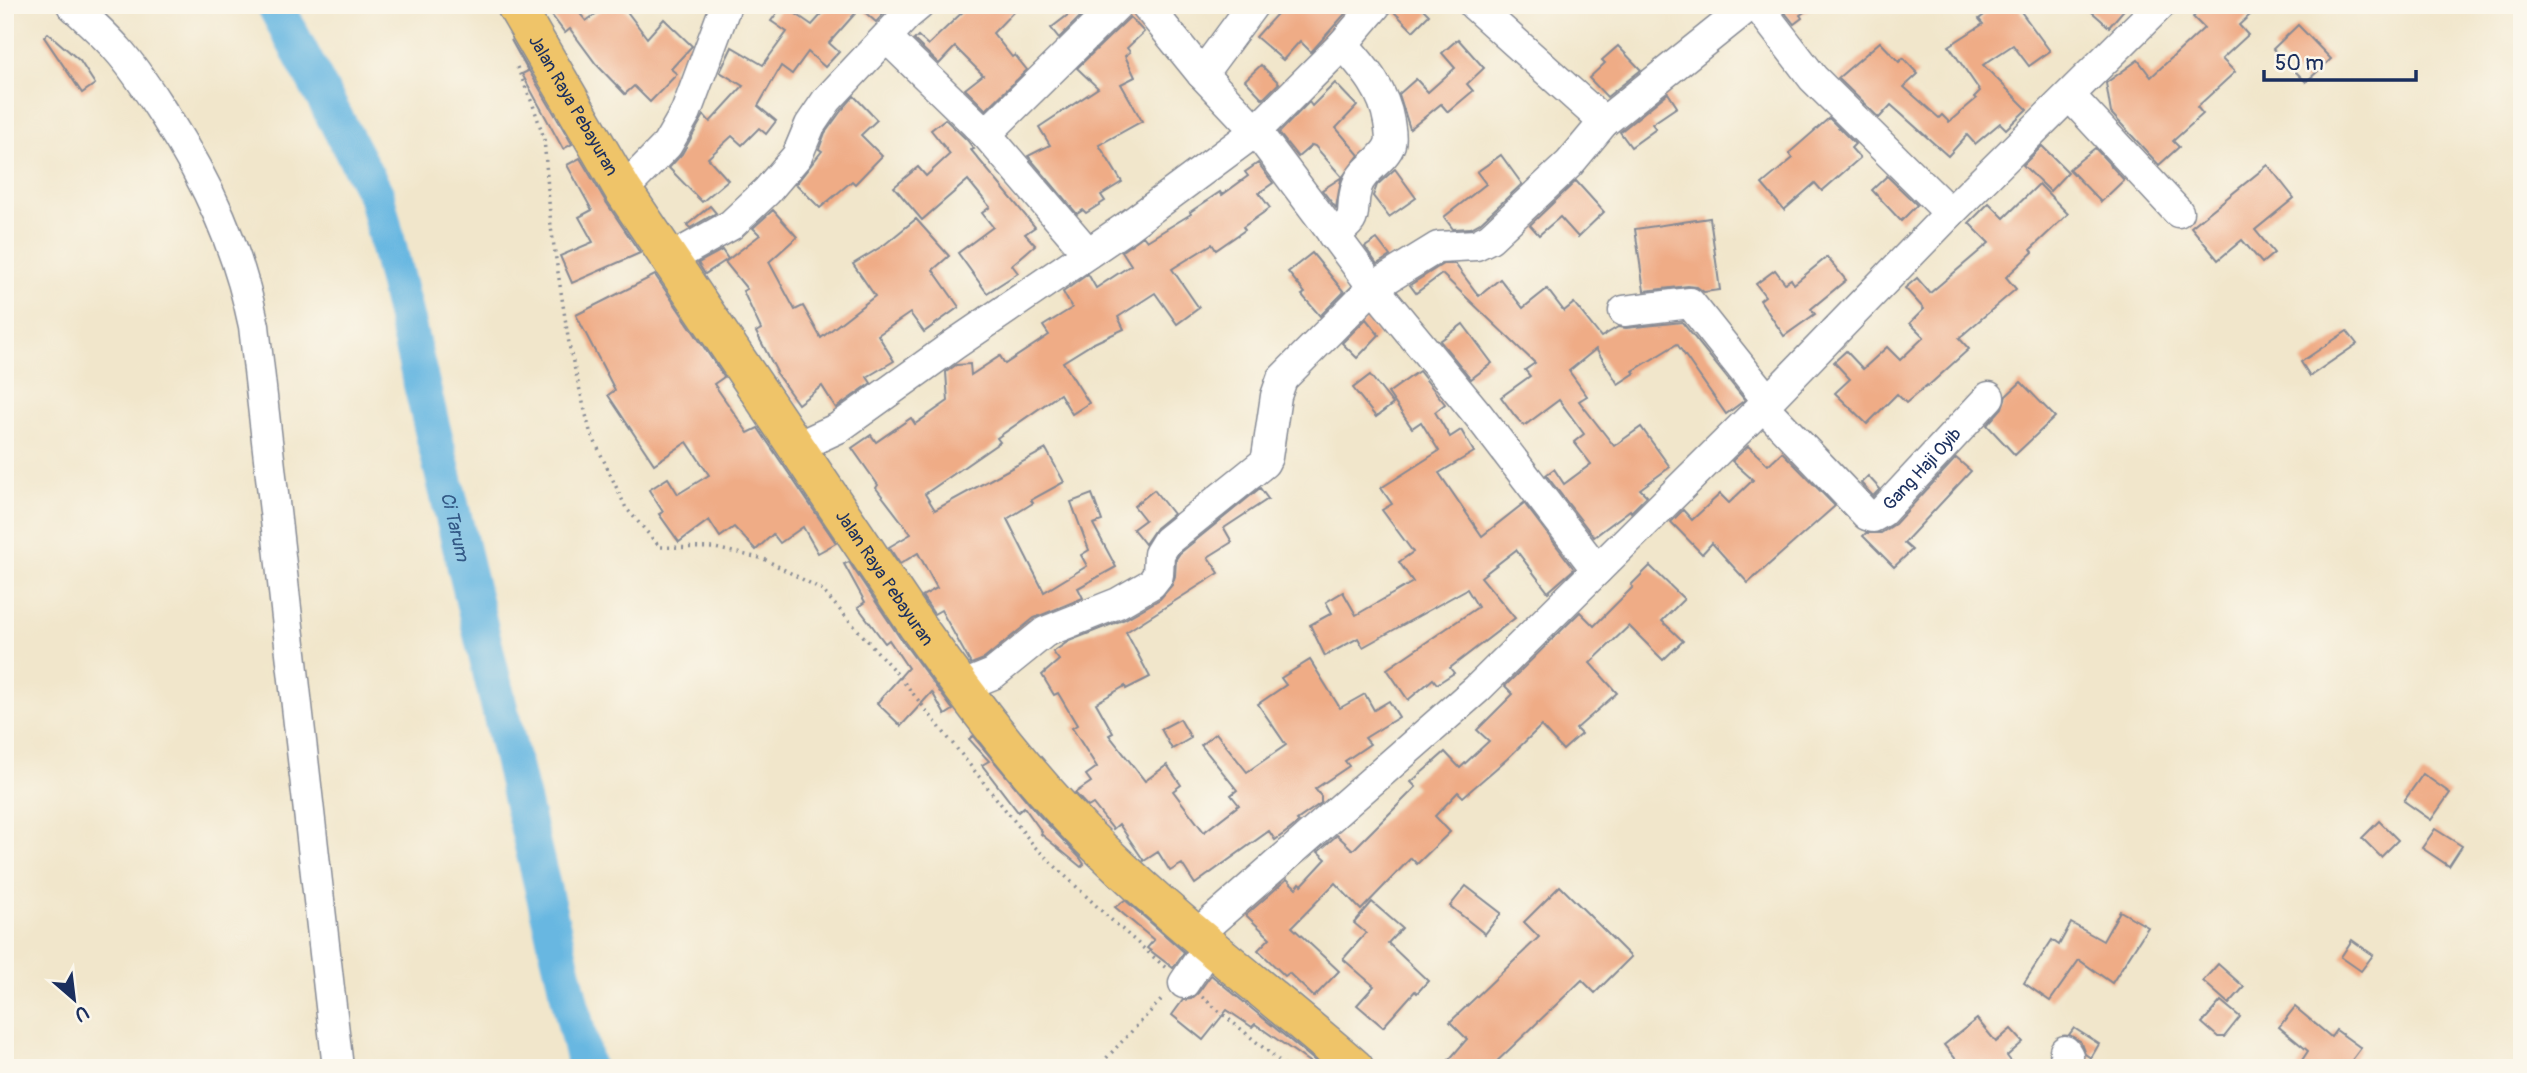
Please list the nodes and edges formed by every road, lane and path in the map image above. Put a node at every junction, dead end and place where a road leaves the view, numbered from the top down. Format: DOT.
graph roads {
  1 [pos="72,5"];
  2 [pos="515,5"];
  3 [pos="726,5"];
  4 [pos="919,5"];
  5 [pos="1117,5"];
  6 [pos="1146,5"];
  7 [pos="1253,5"];
  8 [pos="1376,5"];
  9 [pos="1474,5"];
  10 [pos="1750,5"];
  11 [pos="1757,5"];
  12 [pos="2160,5"];
  13 [pos="887,38"];
  14 [pos="1343,44"];
  15 [pos="513,60"];
  16 [pos="1202,74"];
  17 [pos="2070,96"];
  18 [pos="1604,122"];
  19 [pos="1256,131"];
  20 [pos="986,134"];
  21 [pos="623,190"];
  22 [pos="2178,212"];
  23 [pos="1950,213"];
  24 [pos="1333,235"];
  25 [pos="1088,253"];
  26 [pos="670,259"];
  27 [pos="1373,287"];
  28 [pos="1624,311"];
  29 [pos="1989,397"];
  30 [pos="1766,403"];
  31 [pos="797,447"];
  32 [pos="1597,570"];
  33 [pos="961,687"];
  34 [pos="1202,941"];
  35 [pos="1182,982"];
  36 [pos="338,1068"];
  37 [pos="1097,1068"];
  38 [pos="1288,1068"];
  39 [pos="1355,1068"];
  1 -- 36 [label="street"];
  2 -- 21 [label="main road, Jalan Raya Pebayuran"];
  3 -- 21 [label="street"];
  4 -- 13 [label="street"];
  5 -- 20 [label="street"];
  6 -- 16 [label="street"];
  7 -- 16 [label="street"];
  8 -- 14 [label="street"];
  9 -- 18 [label="street"];
  10 -- 18 [label="street"];
  11 -- 23 [label="street"];
  12 -- 17 [label="street"];
  13 -- 20 [label="street"];
  13 -- 26 [label="street"];
  14 -- 19 [label="street"];
  14 -- 24 [label="street"];
  15 -- 35 [label="path"];
  16 -- 19 [label="street"];
  17 -- 22 [label="street"];
  17 -- 23 [label="street"];
  18 -- 27 [label="street"];
  19 -- 24 [label="street"];
  19 -- 25 [label="street"];
  20 -- 25 [label="street"];
  21 -- 26 [label="main road, Jalan Raya Pebayuran"];
  23 -- 30 [label="street"];
  24 -- 27 [label="street"];
  25 -- 31 [label="street"];
  26 -- 31 [label="main road, Jalan Raya Pebayuran"];
  27 -- 32 [label="street"];
  27 -- 33 [label="street"];
  28 -- 30 [label="street"];
  29 -- 30 [label="street, Gang Haji Oyib"];
  30 -- 32 [label="street"];
  31 -- 33 [label="main road, Jalan Raya Pebayuran"];
  32 -- 34 [label="street"];
  33 -- 34 [label="main road, Jalan Raya Pebayuran"];
  34 -- 35 [label="street"];
  34 -- 39 [label="main road, Jalan Raya Pebayuran"];
  35 -- 37 [label="path"];
  35 -- 38 [label="path"];
}
